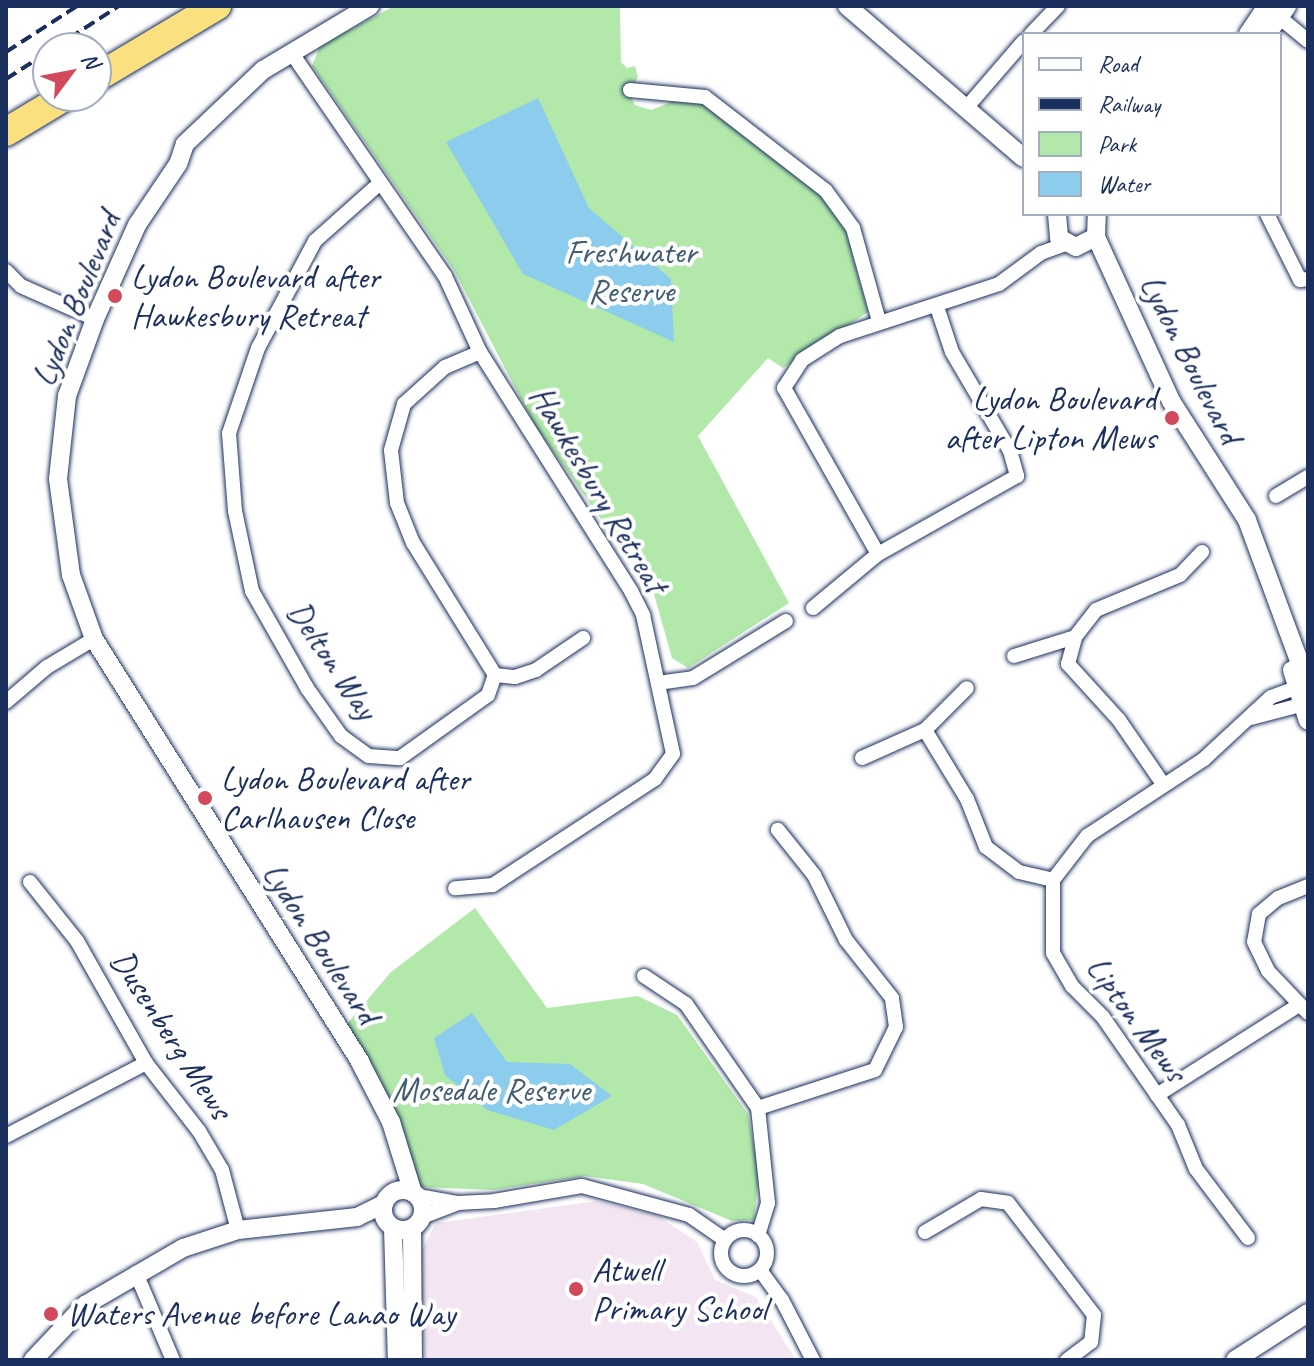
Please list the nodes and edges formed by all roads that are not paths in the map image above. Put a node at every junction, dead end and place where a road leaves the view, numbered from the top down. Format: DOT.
graph roads {
  1 [pos="217,6"];
  2 [pos="370,6"];
  3 [pos="1058,6"];
  4 [pos="850,7"];
  5 [pos="1274,9"];
  6 [pos="1033,32"];
  7 [pos="1250,32"];
  8 [pos="1268,32"];
  9 [pos="1308,41"];
  10 [pos="1022,43"];
  11 [pos="291,52"];
  12 [pos="112,68"];
  13 [pos="630,90"];
  14 [pos="967,107"];
  15 [pos="39,112"];
  16 [pos="6,132"];
  17 [pos="1022,156"];
  18 [pos="380,183"];
  19 [pos="1268,216"];
  20 [pos="1056,218"];
  21 [pos="1091,229"];
  22 [pos="1041,253"];
  23 [pos="6,271"];
  24 [pos="1308,279"];
  25 [pos="937,307"];
  26 [pos="95,319"];
  27 [pos="879,321"];
  28 [pos="480,352"];
  29 [pos="1308,477"];
  30 [pos="1276,496"];
  31 [pos="1202,552"];
  32 [pos="878,554"];
  33 [pos="813,608"];
  34 [pos="786,621"];
  35 [pos="1075,637"];
  36 [pos="583,638"];
  37 [pos="94,639"];
  38 [pos="1014,656"];
  39 [pos="495,675"];
  40 [pos="658,683"];
  41 [pos="1304,686"];
  42 [pos="967,688"];
  43 [pos="6,702"];
  44 [pos="1306,710"];
  45 [pos="1251,718"];
  46 [pos="925,730"];
  47 [pos="862,758"];
  48 [pos="1163,784"];
  49 [pos="778,830"];
  50 [pos="1053,880"];
  51 [pos="30,882"];
  52 [pos="1308,886"];
  53 [pos="455,888"];
  54 [pos="644,976"];
  55 [pos="1303,1009"];
  56 [pos="146,1063"];
  57 [pos="1157,1095"];
  58 [pos="758,1108"];
  59 [pos="6,1136"];
  60 [pos="400,1159"];
  61 [pos="415,1195"];
  62 [pos="458,1203"];
  63 [pos="398,1216"];
  64 [pos="238,1230"];
  65 [pos="925,1232"];
  66 [pos="758,1235"];
  67 [pos="1248,1238"];
  68 [pos="725,1240"];
  69 [pos="760,1270"];
  70 [pos="136,1273"];
  71 [pos="1308,1313"];
  72 [pos="33,1360"];
  73 [pos="173,1360"];
  74 [pos="397,1360"];
  75 [pos="413,1360"];
  76 [pos="813,1360"];
  77 [pos="1067,1360"];
  78 [pos="1235,1360"];
  1 -- 12 [label="highway"];
  2 -- 11 [label="street, Lydon Boulevard"];
  3 -- 6 [label="street"];
  4 -- 14 [label="street"];
  5 -- 7 [label="street"];
  5 -- 8 [label="street"];
  5 -- 9 [label="street"];
  10 -- 14 [label="street"];
  11 -- 18 [label="street, Hawkesbury Retreat"];
  11 -- 26 [label="street, Lydon Boulevard"];
  13 -- 27 [label="street"];
  14 -- 17 [label="street"];
  15 -- 16 [label="highway"];
  18 -- 28 [label="street, Hawkesbury Retreat"];
  18 -- 39 [label="street, Delton Way"];
  19 -- 24 [label="street"];
  20 -- 21 [label="street, Lydon Boulevard"];
  20 -- 22 [label="street"];
  21 -- 22 [label="street"];
  21 -- 41 [label="street, Lydon Boulevard"];
  22 -- 25 [label="street"];
  23 -- 26 [label="street"];
  25 -- 27 [label="street"];
  25 -- 32 [label="street"];
  26 -- 37 [label="street, Lydon Boulevard"];
  27 -- 32 [label="street"];
  28 -- 39 [label="street"];
  28 -- 40 [label="street, Hawkesbury Retreat"];
  29 -- 30 [label="street"];
  31 -- 35 [label="street"];
  32 -- 33 [label="street"];
  34 -- 40 [label="street"];
  35 -- 38 [label="street"];
  35 -- 48 [label="street"];
  36 -- 39 [label="street"];
  37 -- 43 [label="street"];
  37 -- 60 [label="street, Lydon Boulevard"];
  40 -- 53 [label="street, Hawkesbury Retreat"];
  41 -- 44 [label="street, Lydon Boulevard"];
  41 -- 45 [label="street"];
  42 -- 46 [label="street"];
  44 -- 45 [label="street"];
  45 -- 48 [label="street"];
  46 -- 47 [label="street"];
  46 -- 50 [label="street"];
  48 -- 50 [label="street"];
  49 -- 58 [label="street"];
  50 -- 57 [label="street, Lipton Mews"];
  51 -- 56 [label="street, Dusenberg Mews"];
  52 -- 55 [label="street"];
  54 -- 58 [label="street"];
  55 -- 57 [label="street"];
  56 -- 59 [label="street"];
  56 -- 64 [label="street, Dusenberg Mews"];
  57 -- 67 [label="street, Lipton Mews"];
  58 -- 66 [label="street"];
  60 -- 61 [label="street, Lydon Boulevard"];
  60 -- 63 [label="street, Lydon Boulevard"];
  61 -- 62 [label="street"];
  61 -- 63 [label="street, Lydon Boulevard"];
  61 -- 63 [label="street"];
  62 -- 63 [label="street"];
  62 -- 68 [label="street"];
  63 -- 64 [label="street"];
  63 -- 74 [label="street, Lydon Boulevard"];
  63 -- 75 [label="street, Lydon Boulevard"];
  64 -- 70 [label="street"];
  65 -- 77 [label="street"];
  66 -- 68 [label="street"];
  66 -- 69 [label="street"];
  68 -- 69 [label="street"];
  69 -- 76 [label="street"];
  70 -- 72 [label="street"];
  70 -- 73 [label="street"];
  71 -- 78 [label="street"];
}
